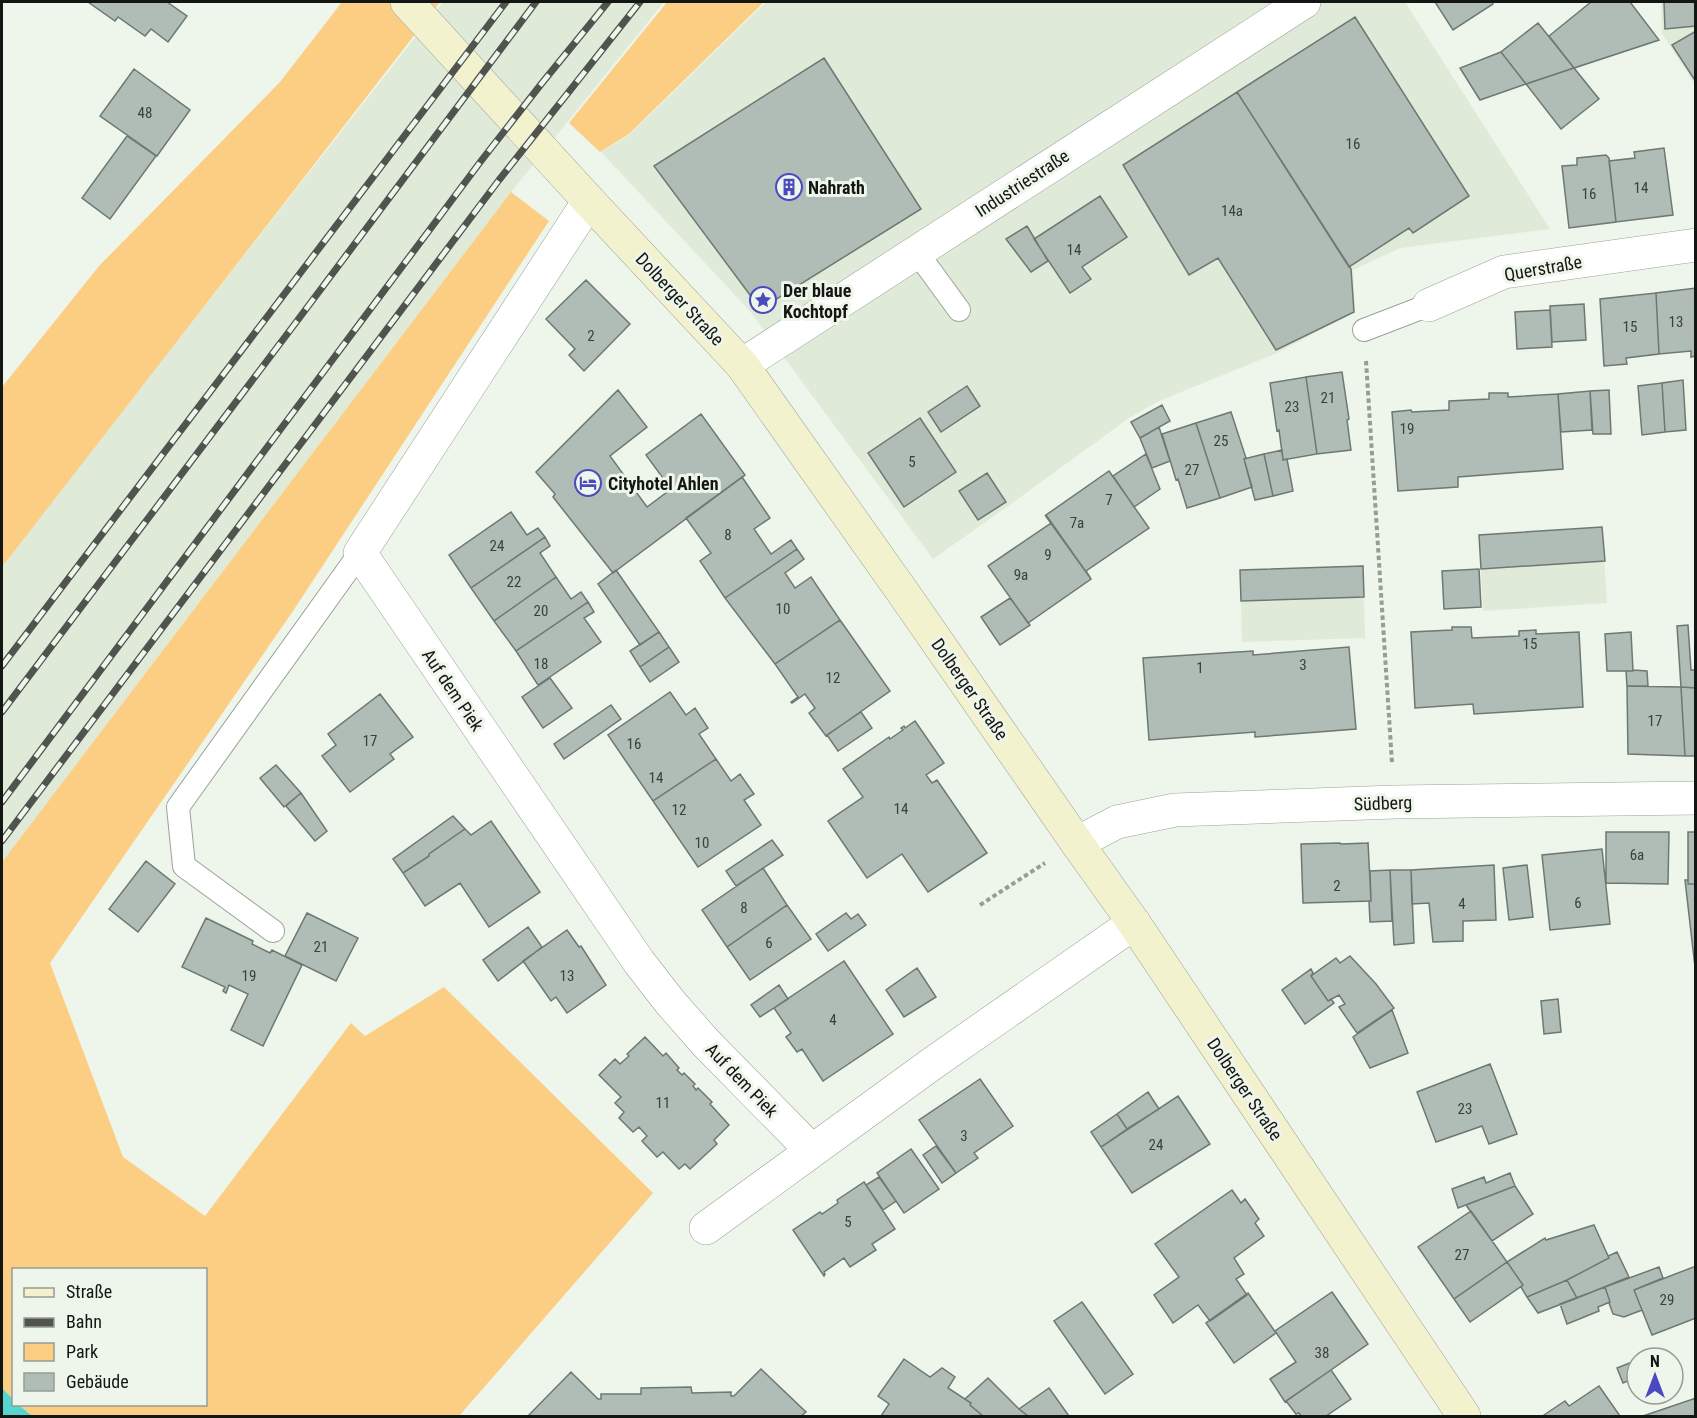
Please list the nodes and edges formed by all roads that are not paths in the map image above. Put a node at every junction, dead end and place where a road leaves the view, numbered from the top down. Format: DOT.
graph roads {
  1 [pos="1304,2"];
  2 [pos="411,5"];
  3 [pos="589,201"];
  4 [pos="1695,245"];
  5 [pos="916,251"];
  6 [pos="1429,305"];
  7 [pos="959,310"];
  8 [pos="1364,330"];
  9 [pos="742,365"];
  10 [pos="360,553"];
  11 [pos="1695,798"];
  12 [pos="1077,843"];
  13 [pos="1134,923"];
  14 [pos="273,931"];
  15 [pos="812,1151"];
  16 [pos="706,1228"];
  17 [pos="1464,1416"];
  1 -- 5 [label="street, Industriestraße"];
  2 -- 3 [label="street, Dolberger Straße"];
  3 -- 9 [label="street, Dolberger Straße"];
  3 -- 10 [label="street"];
  4 -- 6 [label="street, Querstraße"];
  5 -- 7 [label="lane"];
  5 -- 9 [label="street, Industriestraße"];
  6 -- 8 [label="lane, Querstraße"];
  9 -- 12 [label="street, Dolberger Straße"];
  10 -- 14 [label="lane"];
  10 -- 15 [label="street, Auf dem Piek"];
  11 -- 12 [label="street, Südberg"];
  12 -- 13 [label="street, Dolberger Straße"];
  13 -- 15 [label="street"];
  13 -- 17 [label="street, Dolberger Straße"];
  15 -- 16 [label="street"];
}
